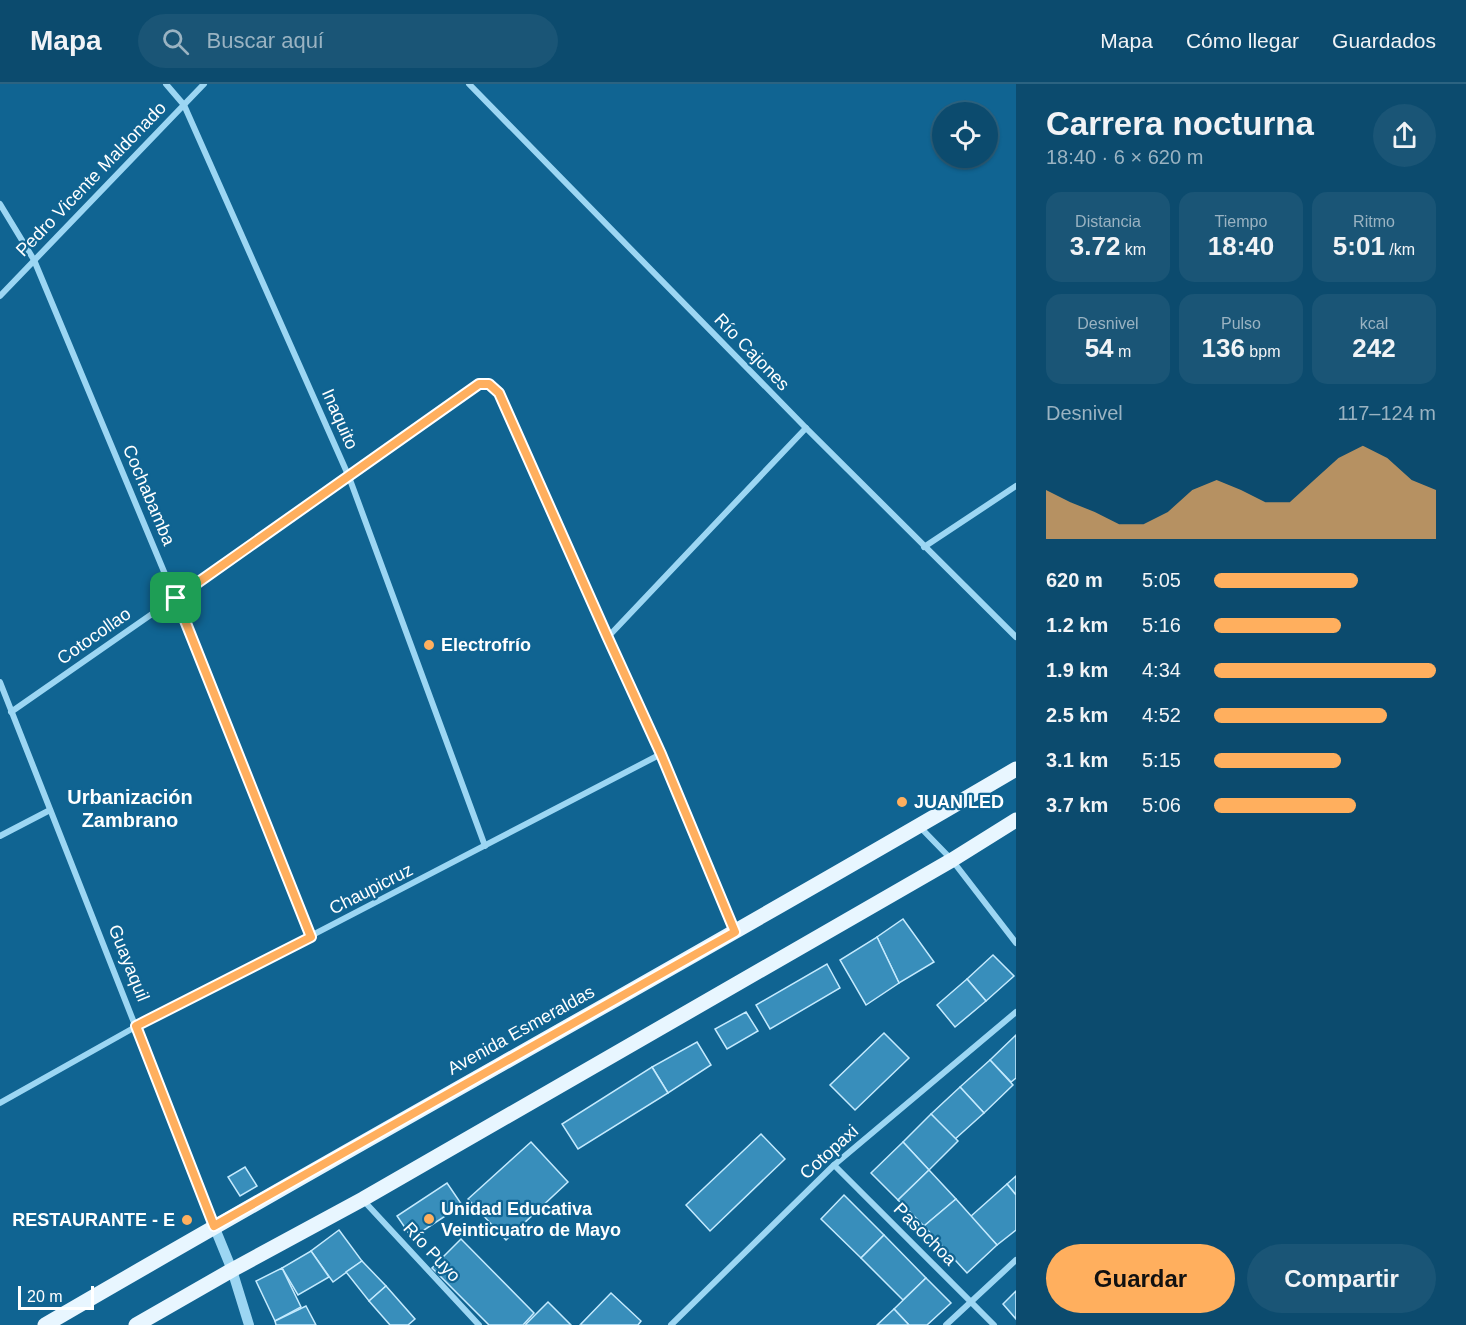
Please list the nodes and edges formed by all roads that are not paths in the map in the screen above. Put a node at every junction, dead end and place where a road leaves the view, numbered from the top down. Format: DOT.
graph roads {
  1 [pos="166,84"];
  2 [pos="204,84"];
  3 [pos="469,84"];
  4 [pos="184,105"];
  5 [pos="0,204"];
  6 [pos="34,260"];
  7 [pos="0,296"];
  8 [pos="806,428"];
  9 [pos="349,477"];
  10 [pos="1016,486"];
  11 [pos="924,547"];
  12 [pos="176,598"];
  13 [pos="1016,637"];
  14 [pos="608,638"];
  15 [pos="0,682"];
  16 [pos="11,712"];
  17 [pos="661,754"];
  18 [pos="1016,769"];
  19 [pos="50,810"];
  20 [pos="1016,820"];
  21 [pos="919,826"];
  22 [pos="0,836"];
  23 [pos="485,846"];
  24 [pos="952,860"];
  25 [pos="735,932"];
  26 [pos="311,937"];
  27 [pos="1016,943"];
  28 [pos="1016,1012"];
  29 [pos="136,1026"];
  30 [pos="0,1103"];
  31 [pos="834,1165"];
  32 [pos="363,1199"];
  33 [pos="214,1226"];
  34 [pos="1016,1260"];
  35 [pos="232,1270"];
  36 [pos="971,1301"];
  37 [pos="45,1325"];
  38 [pos="136,1325"];
  39 [pos="249,1325"];
  40 [pos="479,1325"];
  41 [pos="671,1325"];
  42 [pos="945,1325"];
  43 [pos="994,1325"];
  1 -- 4 [label="street, Inaquito"];
  2 -- 4 [label="street, Pedro Vicente Maldonado"];
  3 -- 8 [label="street, Río Cajones"];
  4 -- 6 [label="street, Pedro Vicente Maldonado"];
  4 -- 9 [label="street, Inaquito"];
  5 -- 6 [label="street, Cochabamba"];
  6 -- 7 [label="street, Pedro Vicente Maldonado"];
  6 -- 12 [label="street, Cochabamba"];
  8 -- 11 [label="street, Río Cajones"];
  8 -- 14 [label="street"];
  9 -- 12 [label="street, Cotocollao"];
  9 -- 14 [label="street, Cotocollao"];
  9 -- 23 [label="street, Inaquito"];
  10 -- 11 [label="street"];
  11 -- 13 [label="street, Río Cajones"];
  12 -- 16 [label="street, Cotocollao"];
  12 -- 26 [label="street, Cochabamba"];
  14 -- 17 [label="street"];
  15 -- 16 [label="street, Guayaquil"];
  16 -- 19 [label="street, Guayaquil"];
  17 -- 23 [label="street, Chaupicruz"];
  17 -- 25 [label="street"];
  18 -- 21 [label="main road, Avenida Esmeraldas"];
  19 -- 22 [label="street"];
  19 -- 29 [label="street, Guayaquil"];
  20 -- 24 [label="main road"];
  21 -- 24 [label="street"];
  21 -- 25 [label="main road, Avenida Esmeraldas"];
  23 -- 26 [label="street, Chaupicruz"];
  24 -- 27 [label="street"];
  24 -- 32 [label="main road"];
  25 -- 33 [label="main road, Avenida Esmeraldas"];
  26 -- 29 [label="street, Chaupicruz"];
  28 -- 31 [label="street, Cotopaxi"];
  29 -- 30 [label="street, Chaupicruz"];
  29 -- 33 [label="street, Guayaquil"];
  31 -- 36 [label="street, Pasochoa"];
  31 -- 41 [label="street, Cotopaxi"];
  32 -- 35 [label="main road"];
  32 -- 40 [label="street, Río Puyo"];
  33 -- 35 [label="street, Guayaquil"];
  33 -- 37 [label="main road, Avenida Esmeraldas"];
  34 -- 36 [label="street"];
  35 -- 38 [label="main road"];
  35 -- 39 [label="street, Guayaquil"];
  36 -- 42 [label="street"];
  36 -- 43 [label="street, Pasochoa"];
}
